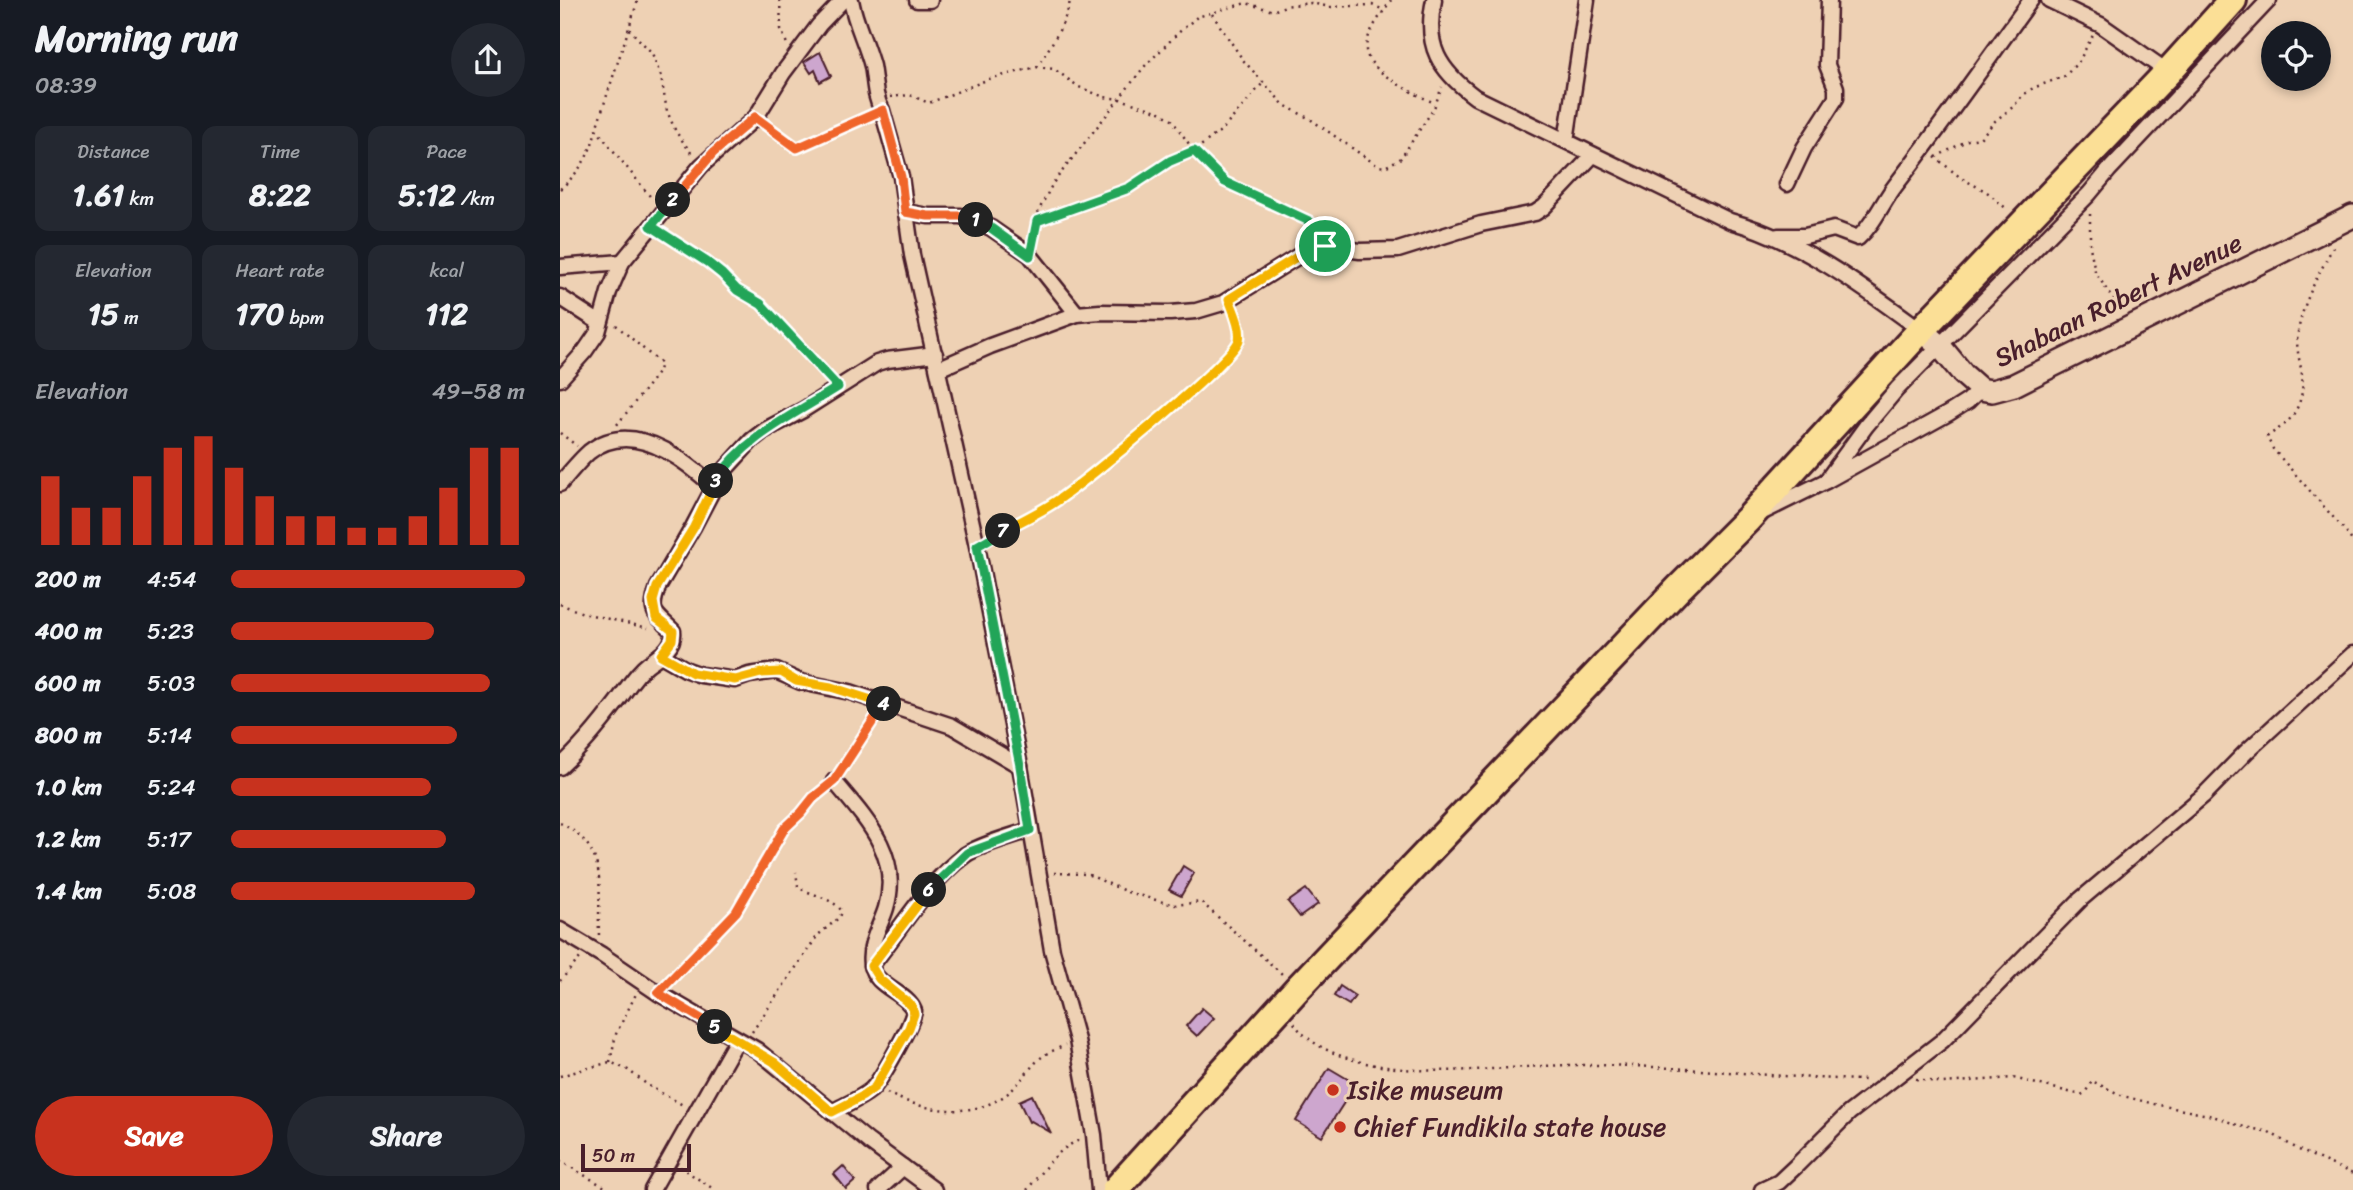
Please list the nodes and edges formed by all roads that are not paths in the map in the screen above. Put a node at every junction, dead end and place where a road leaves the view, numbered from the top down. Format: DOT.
graph roads {
  1 [pos="843,0"];
  2 [pos="851,0"];
  3 [pos="917,0"];
  4 [pos="930,0"];
  5 [pos="1434,0"];
  6 [pos="1587,0"];
  7 [pos="1829,0"];
  8 [pos="2031,0"];
  9 [pos="2049,0"];
  10 [pos="2233,0"];
  11 [pos="2269,0"];
  12 [pos="2168,72"];
  13 [pos="1566,141"];
  14 [pos="1593,155"];
  15 [pos="1787,184"];
  16 [pos="905,212"];
  17 [pos="2350,218"];
  18 [pos="1774,235"];
  19 [pos="622,262"];
  20 [pos="560,267"];
  21 [pos="560,297"];
  22 [pos="1077,314"];
  23 [pos="602,318"];
  24 [pos="1931,338"];
  25 [pos="936,354"];
  26 [pos="938,369"];
  27 [pos="560,379"];
  28 [pos="1980,389"];
  29 [pos="1826,481"];
  30 [pos="560,484"];
  31 [pos="713,486"];
  32 [pos="1748,519"];
  33 [pos="2353,654"];
  34 [pos="661,655"];
  35 [pos="1020,766"];
  36 [pos="560,768"];
  37 [pos="834,781"];
  38 [pos="1030,830"];
  39 [pos="560,930"];
  40 [pos="871,966"];
  41 [pos="741,1042"];
  42 [pos="832,1112"];
  43 [pos="903,1167"];
  44 [pos="652,1190"];
  45 [pos="878,1190"];
  46 [pos="934,1190"];
  47 [pos="1099,1190"];
  48 [pos="1115,1190"];
  49 [pos="1762,1190"];
  1 -- 19 [label="street"];
  2 -- 16 [label="street"];
  3 -- 4 [label="street"];
  5 -- 13 [label="street"];
  6 -- 13 [label="street"];
  7 -- 15 [label="street"];
  8 -- 18 [label="street"];
  9 -- 12 [label="street"];
  10 -- 12 [label="highway"];
  11 -- 24 [label="street"];
  12 -- 24 [label="highway"];
  13 -- 14 [label="street"];
  14 -- 18 [label="street"];
  14 -- 22 [label="street"];
  16 -- 22 [label="street"];
  16 -- 25 [label="street"];
  17 -- 28 [label="street, Shabaan Robert Avenue"];
  18 -- 24 [label="street"];
  19 -- 20 [label="street"];
  19 -- 23 [label="street"];
  21 -- 23 [label="street"];
  22 -- 26 [label="street"];
  23 -- 27 [label="street"];
  24 -- 28 [label="street, Shabaan Robert Avenue"];
  24 -- 29 [label="street"];
  24 -- 32 [label="highway"];
  25 -- 26 [label="street"];
  25 -- 31 [label="street"];
  26 -- 35 [label="street"];
  28 -- 29 [label="street"];
  29 -- 32 [label="street"];
  30 -- 31 [label="street"];
  31 -- 34 [label="street"];
  32 -- 48 [label="highway"];
  33 -- 49 [label="street"];
  34 -- 35 [label="street"];
  34 -- 36 [label="street"];
  35 -- 38 [label="street"];
  37 -- 40 [label="street"];
  38 -- 40 [label="street"];
  38 -- 47 [label="street"];
  39 -- 41 [label="street"];
  40 -- 42 [label="street"];
  41 -- 42 [label="street"];
  41 -- 44 [label="street"];
  42 -- 43 [label="street"];
  43 -- 45 [label="street"];
  43 -- 46 [label="street"];
}
